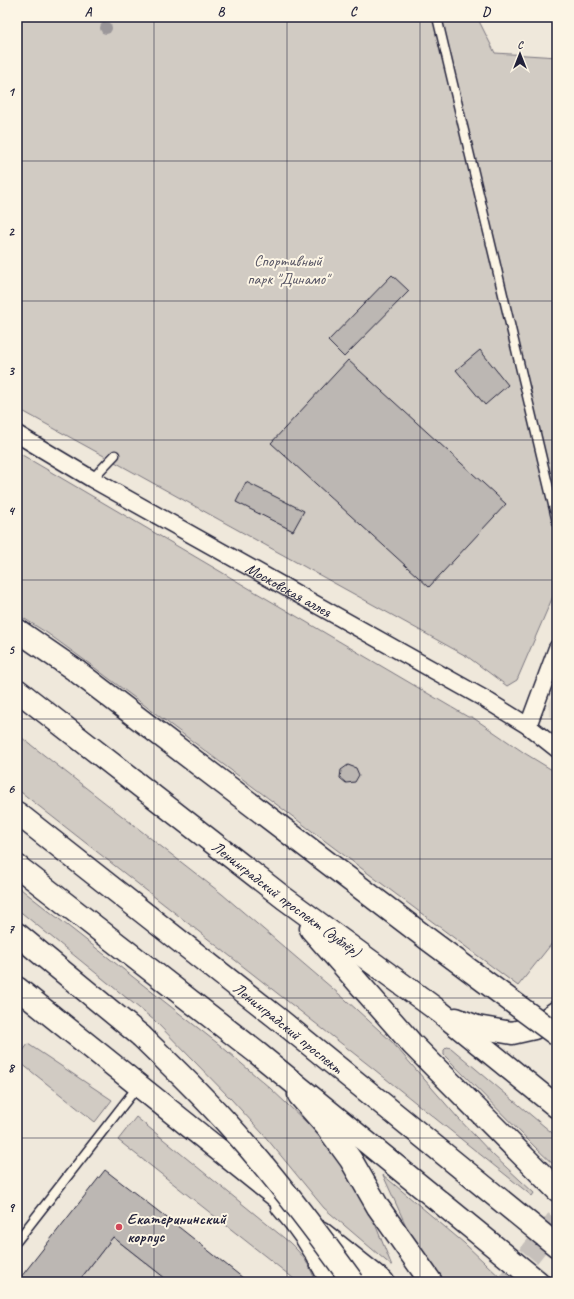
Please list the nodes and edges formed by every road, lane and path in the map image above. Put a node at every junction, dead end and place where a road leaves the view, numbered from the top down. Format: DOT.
graph roads {
  1 [pos="437,17"];
  2 [pos="17,434"];
  3 [pos="116,455"];
  4 [pos="92,479"];
  5 [pos="557,522"];
  6 [pos="17,630"];
  7 [pos="557,648"];
  8 [pos="17,690"];
  9 [pos="528,726"];
  10 [pos="557,749"];
  11 [pos="17,813"];
  12 [pos="17,866"];
  13 [pos="284,898"];
  14 [pos="17,934"];
  15 [pos="17,988"];
  16 [pos="440,1012"];
  17 [pos="557,1012"];
  18 [pos="557,1035"];
  19 [pos="256,1052"];
  20 [pos="139,1086"];
  21 [pos="557,1107"];
  22 [pos="268,1190"];
  23 [pos="557,1190"];
  24 [pos="17,1241"];
  25 [pos="557,1246"];
  26 [pos="331,1282"];
  27 [pos="353,1282"];
  28 [pos="383,1282"];
  29 [pos="431,1282"];
  30 [pos="538,1282"];
  1 -- 5 [label="lane"];
  2 -- 4 [label="street, Московская аллея"];
  3 -- 4 [label="lane"];
  4 -- 9 [label="street, Московская аллея"];
  6 -- 18 [label="main road, bridge"];
  7 -- 9 [label="street"];
  8 -- 13 [label="main road, Ленинградский проспект (дублёр)"];
  9 -- 10 [label="street, Московская аллея"];
  11 -- 25 [label="main road, Ленинградский проспект"];
  12 -- 19 [label="main road"];
  13 -- 16 [label="main road, Ленинградский проспект (дублёр)"];
  13 -- 23 [label="main road"];
  14 -- 27 [label="main road, bridge"];
  15 -- 20 [label="main road"];
  16 -- 17 [label="main road"];
  16 -- 21 [label="main road, Ленинградский проспект (дублёр)"];
  19 -- 29 [label="main road"];
  19 -- 30 [label="main road"];
  20 -- 22 [label="main road"];
  20 -- 24 [label="lane"];
  22 -- 26 [label="main road"];
  22 -- 28 [label="main road"];
}
